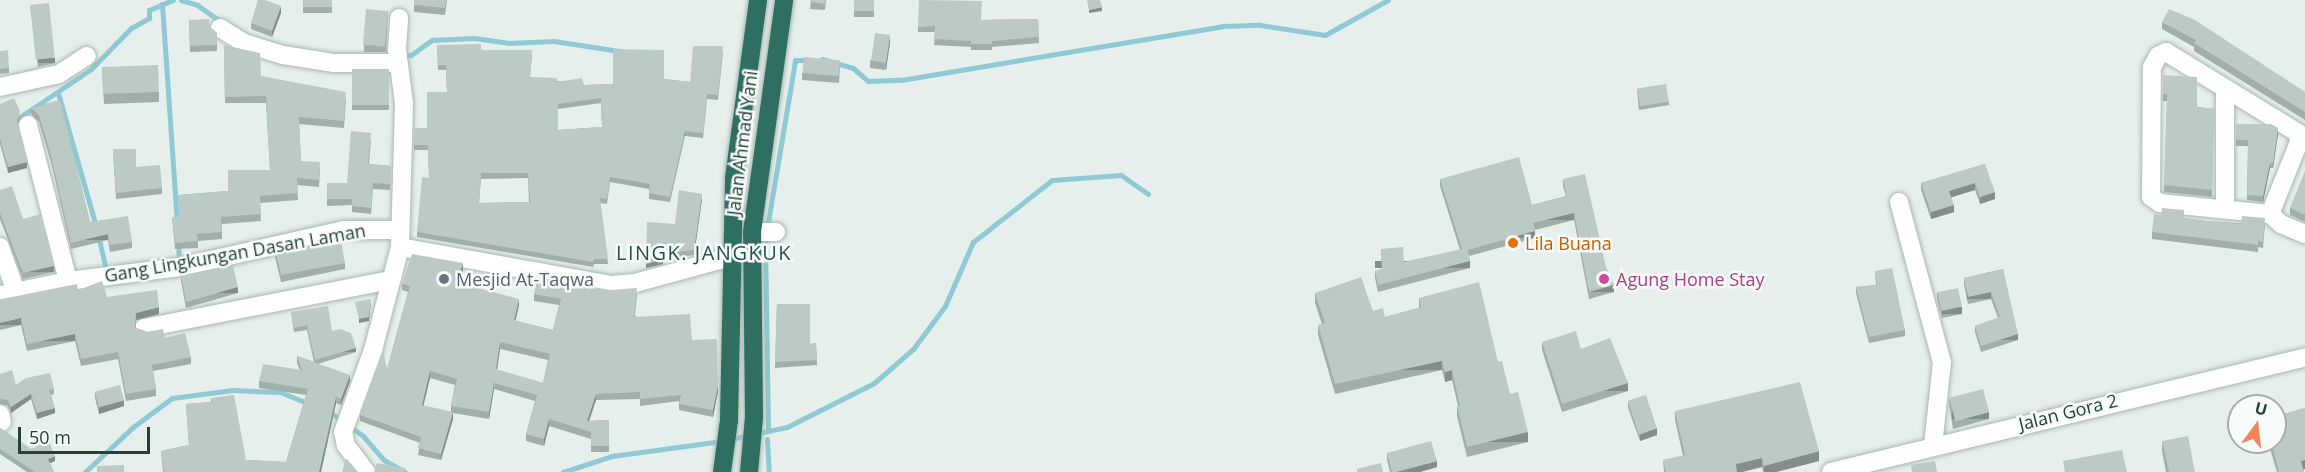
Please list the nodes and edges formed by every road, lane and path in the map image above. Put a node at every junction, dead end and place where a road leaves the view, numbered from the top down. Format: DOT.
graph roads {
  1 [pos="758,0"];
  2 [pos="784,0"];
  3 [pos="399,18"];
  4 [pos="220,27"];
  5 [pos="87,56"];
  6 [pos="398,57"];
  7 [pos="0,87"];
  8 [pos="2225,90"];
  9 [pos="28,125"];
  10 [pos="1899,202"];
  11 [pos="2225,207"];
  12 [pos="2270,214"];
  13 [pos="2305,234"];
  14 [pos="399,238"];
  15 [pos="0,247"];
  16 [pos="731,257"];
  17 [pos="391,280"];
  18 [pos="68,281"];
  19 [pos="8,293"];
  20 [pos="144,328"];
  21 [pos="2305,357"];
  22 [pos="754,368"];
  23 [pos="731,370"];
  24 [pos="1933,446"];
  25 [pos="749,471"];
  26 [pos="366,472"];
  27 [pos="722,472"];
  28 [pos="1831,472"];
  1 -- 16 [label="highway"];
  2 -- 22 [label="highway, Jalan Ahmad Yani"];
  3 -- 6 [label="street"];
  4 -- 6 [label="street"];
  5 -- 7 [label="street"];
  6 -- 14 [label="street"];
  8 -- 11 [label="street"];
  8 -- 11 [label="street"];
  8 -- 12 [label="street"];
  9 -- 18 [label="street"];
  10 -- 24 [label="street"];
  11 -- 12 [label="street"];
  12 -- 13 [label="street"];
  14 -- 16 [label="street, Gang Lingkungan Dasan Laman"];
  14 -- 17 [label="street"];
  14 -- 18 [label="street, Gang Lingkungan Dasan Laman"];
  15 -- 19 [label="street"];
  16 -- 23 [label="highway"];
  17 -- 20 [label="street"];
  17 -- 26 [label="street"];
  18 -- 19 [label="street, Gang Lingkungan Dasan Laman"];
  21 -- 24 [label="street, Jalan Gora 2"];
  22 -- 23 [label="highway"];
  22 -- 25 [label="highway, Jalan Ahmad Yani"];
  23 -- 27 [label="highway"];
  24 -- 28 [label="street, Jalan Gora 2"];
}
